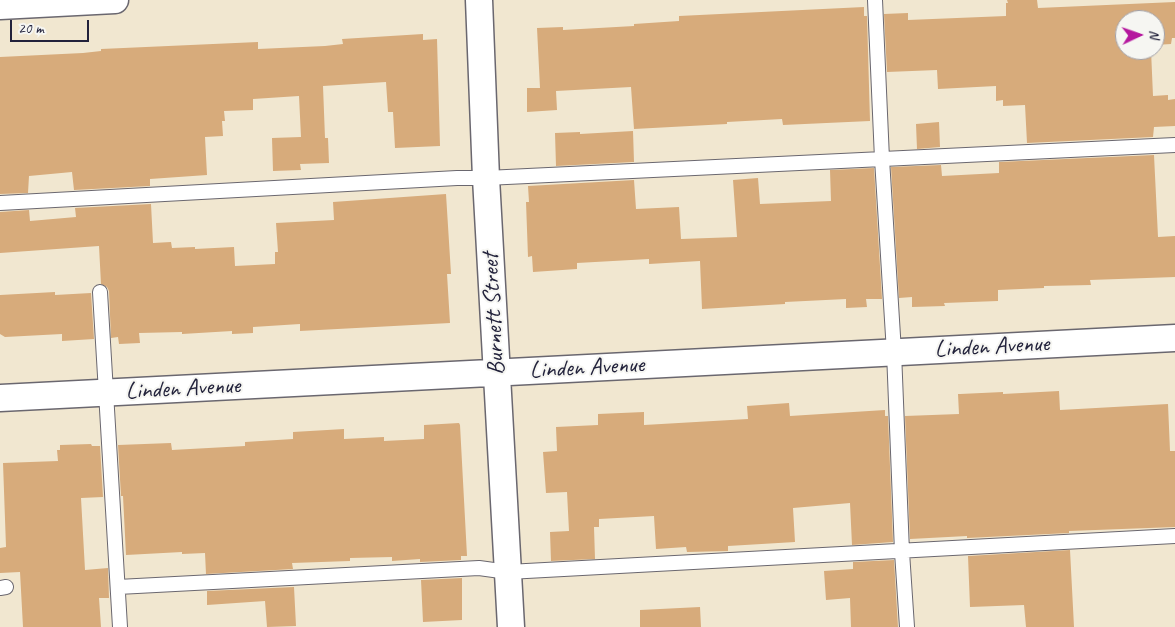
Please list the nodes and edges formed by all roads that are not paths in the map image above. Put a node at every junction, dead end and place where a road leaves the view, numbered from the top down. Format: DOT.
graph roads {
  1 [pos="115,0"];
  2 [pos="478,0"];
  3 [pos="875,0"];
  4 [pos="81,1"];
  5 [pos="0,6"];
  6 [pos="1175,145"];
  7 [pos="882,159"];
  8 [pos="486,178"];
  9 [pos="0,203"];
  10 [pos="100,292"];
  11 [pos="1175,338"];
  12 [pos="894,352"];
  13 [pos="497,372"];
  14 [pos="106,392"];
  15 [pos="0,398"];
  16 [pos="1175,536"];
  17 [pos="902,552"];
  18 [pos="508,572"];
  19 [pos="118,587"];
  20 [pos="120,627"];
  21 [pos="511,627"];
  22 [pos="907,627"];
  1 -- 4 [label="street"];
  2 -- 8 [label="street, Burnett Street"];
  3 -- 7 [label="lane"];
  4 -- 5 [label="street"];
  6 -- 7 [label="lane"];
  7 -- 8 [label="lane"];
  7 -- 12 [label="lane"];
  8 -- 9 [label="lane"];
  8 -- 13 [label="street, Burnett Street"];
  10 -- 14 [label="lane"];
  11 -- 12 [label="street, Linden Avenue"];
  12 -- 13 [label="street, Linden Avenue"];
  12 -- 17 [label="lane"];
  13 -- 14 [label="street, Linden Avenue"];
  13 -- 18 [label="street, Burnett Street"];
  14 -- 15 [label="street, Linden Avenue"];
  14 -- 19 [label="lane"];
  16 -- 17 [label="lane"];
  17 -- 18 [label="lane"];
  17 -- 22 [label="lane"];
  18 -- 19 [label="lane"];
  18 -- 21 [label="street, Burnett Street"];
  19 -- 20 [label="lane"];
}
